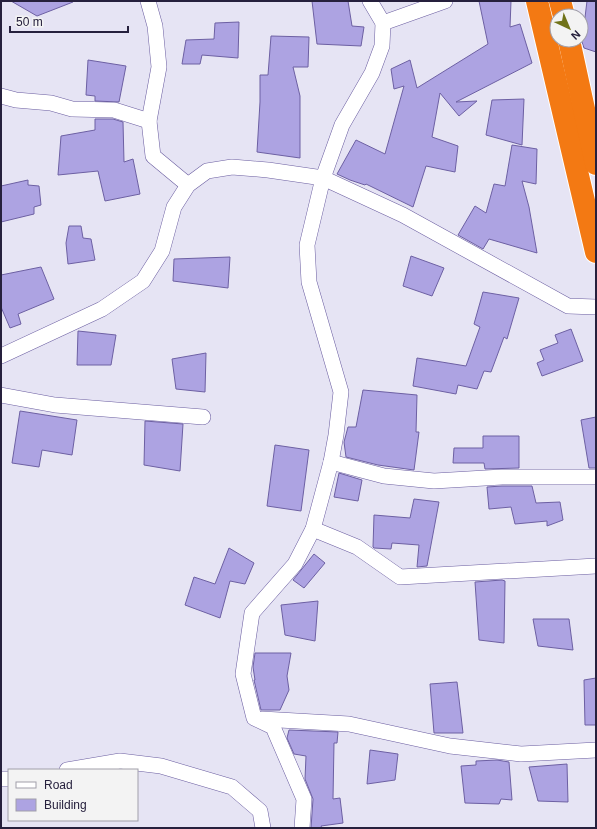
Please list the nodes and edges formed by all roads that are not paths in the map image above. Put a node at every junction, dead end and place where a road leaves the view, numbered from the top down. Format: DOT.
graph roads {
  1 [pos="148,1"];
  2 [pos="370,1"];
  3 [pos="445,1"];
  4 [pos="537,1"];
  5 [pos="383,24"];
  6 [pos="572,48"];
  7 [pos="1,96"];
  8 [pos="149,121"];
  9 [pos="596,164"];
  10 [pos="323,178"];
  11 [pos="188,185"];
  12 [pos="596,252"];
  13 [pos="596,307"];
  14 [pos="3,354"];
  15 [pos="1,395"];
  16 [pos="203,417"];
  17 [pos="331,462"];
  18 [pos="596,477"];
  19 [pos="314,529"];
  20 [pos="596,566"];
  21 [pos="254,718"];
  22 [pos="596,750"];
  23 [pos="73,769"];
  24 [pos="263,828"];
  25 [pos="302,828"];
  1 -- 8 [label="street"];
  2 -- 5 [label="street"];
  3 -- 5 [label="street"];
  4 -- 12 [label="highway"];
  5 -- 10 [label="street"];
  6 -- 9 [label="highway"];
  7 -- 8 [label="street"];
  8 -- 11 [label="street"];
  10 -- 11 [label="street"];
  10 -- 13 [label="street"];
  10 -- 17 [label="street"];
  11 -- 14 [label="street"];
  15 -- 16 [label="street"];
  17 -- 18 [label="street"];
  17 -- 19 [label="street"];
  19 -- 20 [label="street"];
  19 -- 21 [label="street"];
  21 -- 22 [label="street"];
  21 -- 25 [label="street"];
  23 -- 24 [label="street"];
}
